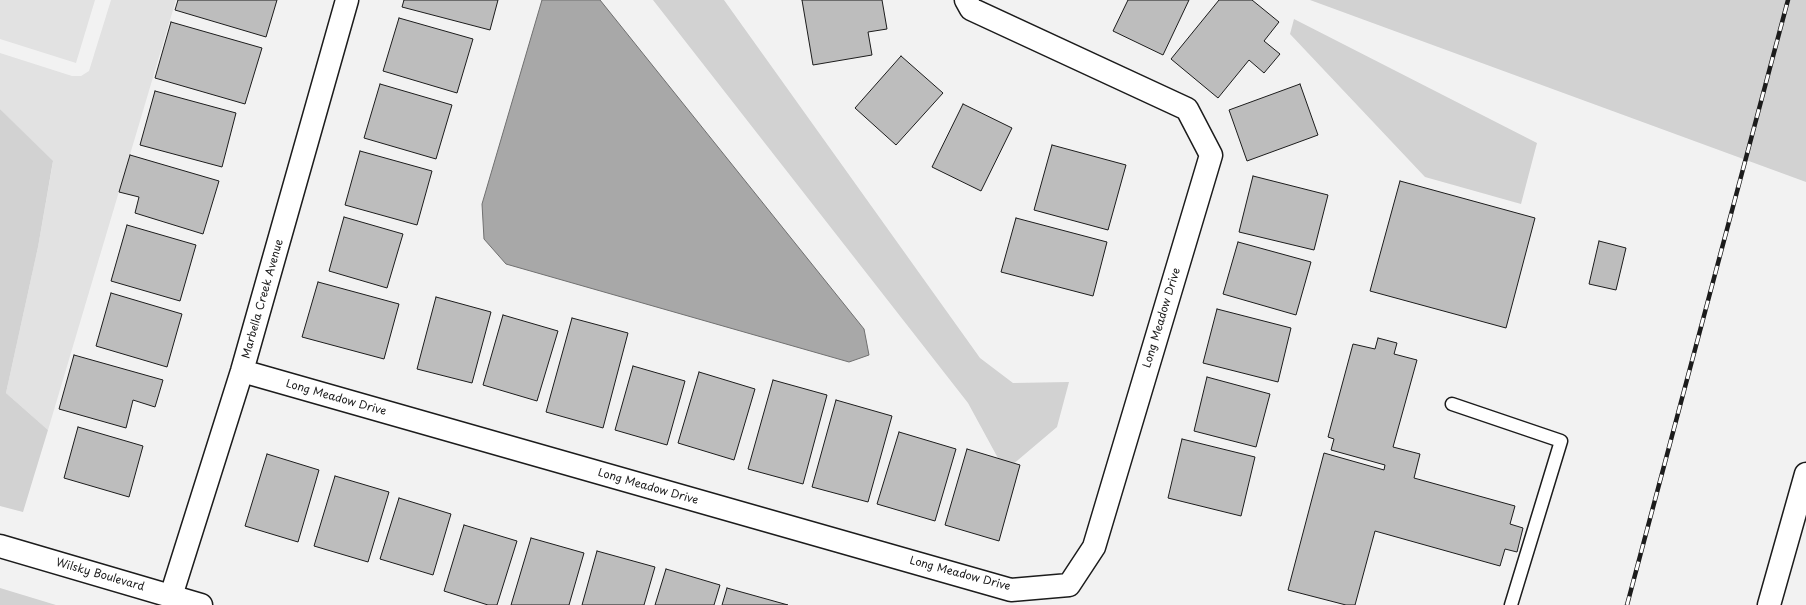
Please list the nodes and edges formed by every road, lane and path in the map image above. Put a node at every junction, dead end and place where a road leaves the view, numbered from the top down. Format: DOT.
graph roads {
  1 [pos="348,0"];
  2 [pos="966,0"];
  3 [pos="242,371"];
  4 [pos="1452,404"];
  5 [pos="1806,474"];
  6 [pos="0,546"];
  7 [pos="171,596"];
  8 [pos="201,605"];
  9 [pos="1512,605"];
  10 [pos="1769,605"];
  1 -- 3 [label="street, Marbella Creek Avenue"];
  2 -- 3 [label="street, Long Meadow Drive"];
  3 -- 7 [label="street, Marbella Creek Avenue"];
  4 -- 9 [label="lane"];
  5 -- 10 [label="street"];
  6 -- 7 [label="street, Wilsky Boulevard"];
  7 -- 8 [label="street, Wilsky Boulevard"];
}
